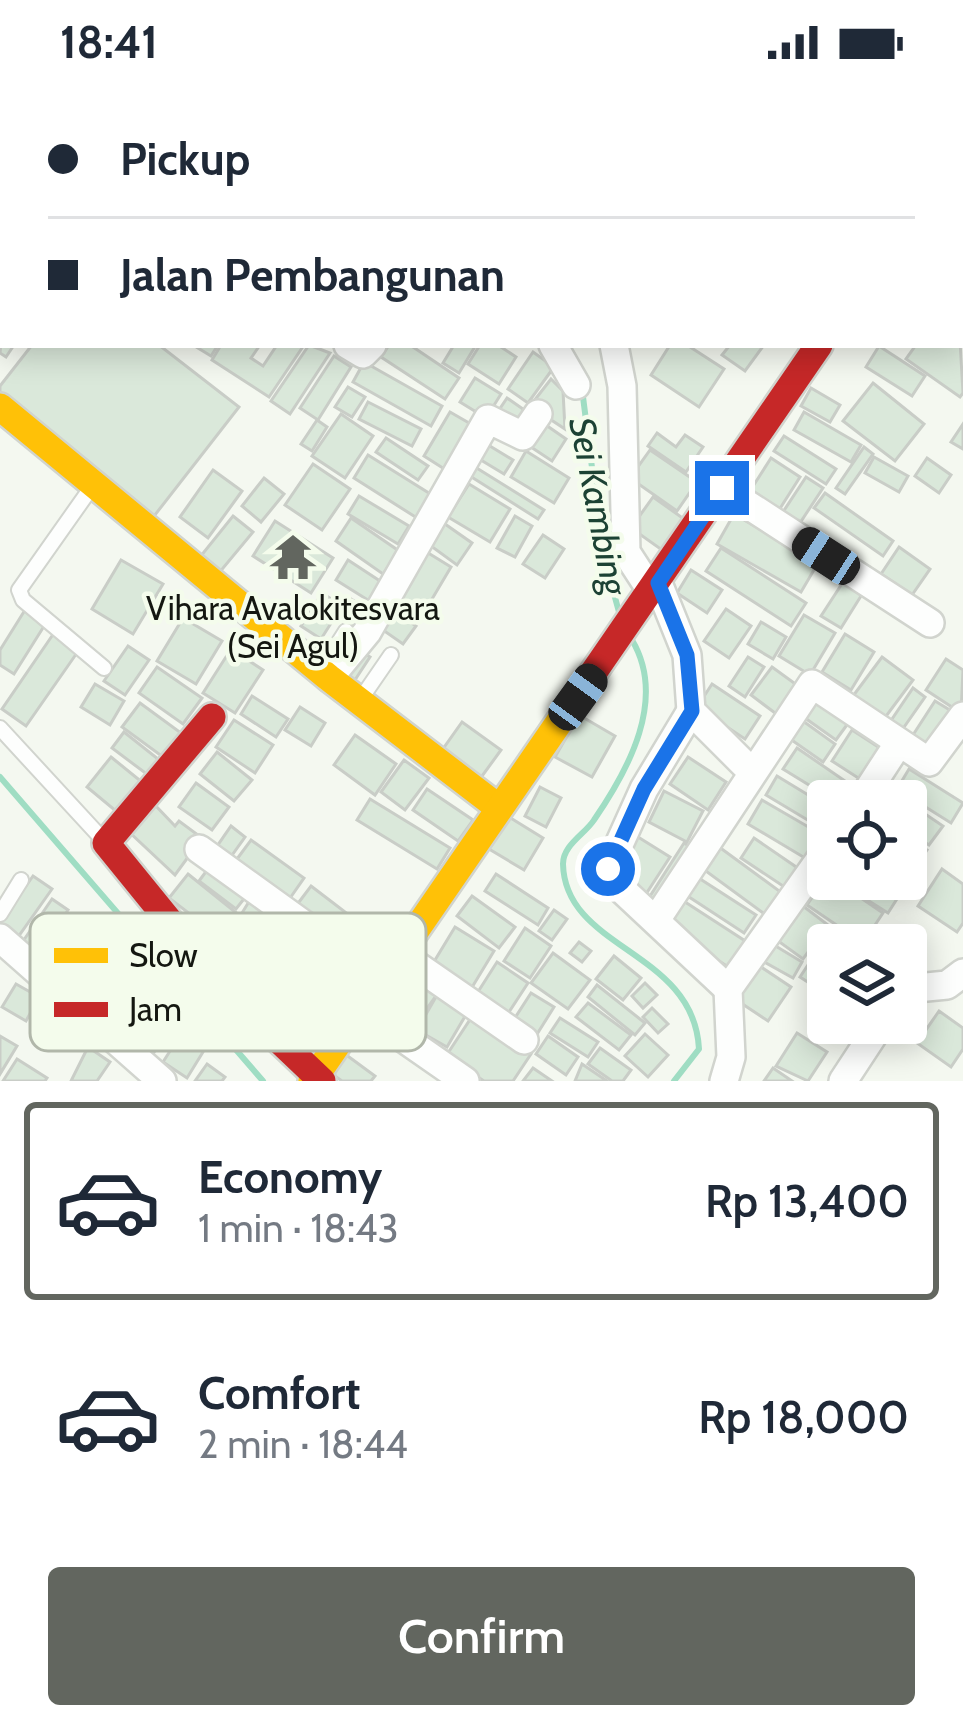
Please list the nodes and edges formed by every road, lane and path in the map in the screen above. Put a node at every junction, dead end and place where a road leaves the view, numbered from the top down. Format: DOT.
graph roads {
  1 [pos="555,348"];
  2 [pos="614,348"];
  3 [pos="817,348"];
  4 [pos="576,385"];
  5 [pos="0,407"];
  6 [pos="538,414"];
  7 [pos="94,484"];
  8 [pos="722,488"];
  9 [pos="650,594"];
  10 [pos="930,623"];
  11 [pos="346,631"];
  12 [pos="391,655"];
  13 [pos="104,668"];
  14 [pos="325,674"];
  15 [pos="359,701"];
  16 [pos="692,711"];
  17 [pos="963,716"];
  18 [pos="212,717"];
  19 [pos="0,728"];
  20 [pos="898,744"];
  21 [pos="751,771"];
  22 [pos="875,780"];
  23 [pos="499,808"];
  24 [pos="106,843"];
  25 [pos="199,849"];
  26 [pos="807,877"];
  27 [pos="21,880"];
  28 [pos="158,913"];
  29 [pos="288,913"];
  30 [pos="0,914"];
  31 [pos="426,916"];
  32 [pos="656,920"];
  33 [pos="0,938"];
  34 [pos="30,964"];
  35 [pos="426,972"];
  36 [pos="963,974"];
  37 [pos="927,987"];
  38 [pos="728,988"];
  39 [pos="524,1040"];
  40 [pos="867,1044"];
  41 [pos="128,1051"];
  42 [pos="289,1051"];
  43 [pos="335,1051"];
  44 [pos="422,1051"];
  45 [pos="317,1078"];
  46 [pos="162,1081"];
  47 [pos="465,1081"];
  48 [pos="724,1081"];
  49 [pos="843,1081"];
  1 -- 4 [label="street"];
  2 -- 9 [label="street"];
  3 -- 8 [label="street"];
  5 -- 7 [label="street"];
  6 -- 14 [label="street"];
  7 -- 13 [label="lane"];
  7 -- 14 [label="street"];
  8 -- 9 [label="street"];
  8 -- 10 [label="street"];
  9 -- 16 [label="street"];
  9 -- 23 [label="street"];
  11 -- 14 [label="lane"];
  12 -- 15 [label="lane"];
  14 -- 15 [label="street"];
  15 -- 23 [label="street"];
  16 -- 21 [label="street"];
  16 -- 32 [label="street"];
  17 -- 20 [label="street"];
  18 -- 24 [label="street"];
  19 -- 24 [label="lane"];
  20 -- 21 [label="street"];
  20 -- 22 [label="street"];
  21 -- 32 [label="street"];
  23 -- 31 [label="street"];
  24 -- 28 [label="street"];
  25 -- 29 [label="street"];
  26 -- 38 [label="street"];
  27 -- 30 [label="lane"];
  32 -- 38 [label="street"];
  33 -- 34 [label="street"];
  35 -- 39 [label="street"];
  36 -- 37 [label="street"];
  38 -- 48 [label="street"];
  40 -- 49 [label="street"];
  41 -- 46 [label="street"];
  42 -- 45 [label="street"];
  43 -- 45 [label="street"];
  44 -- 47 [label="street"];
}
